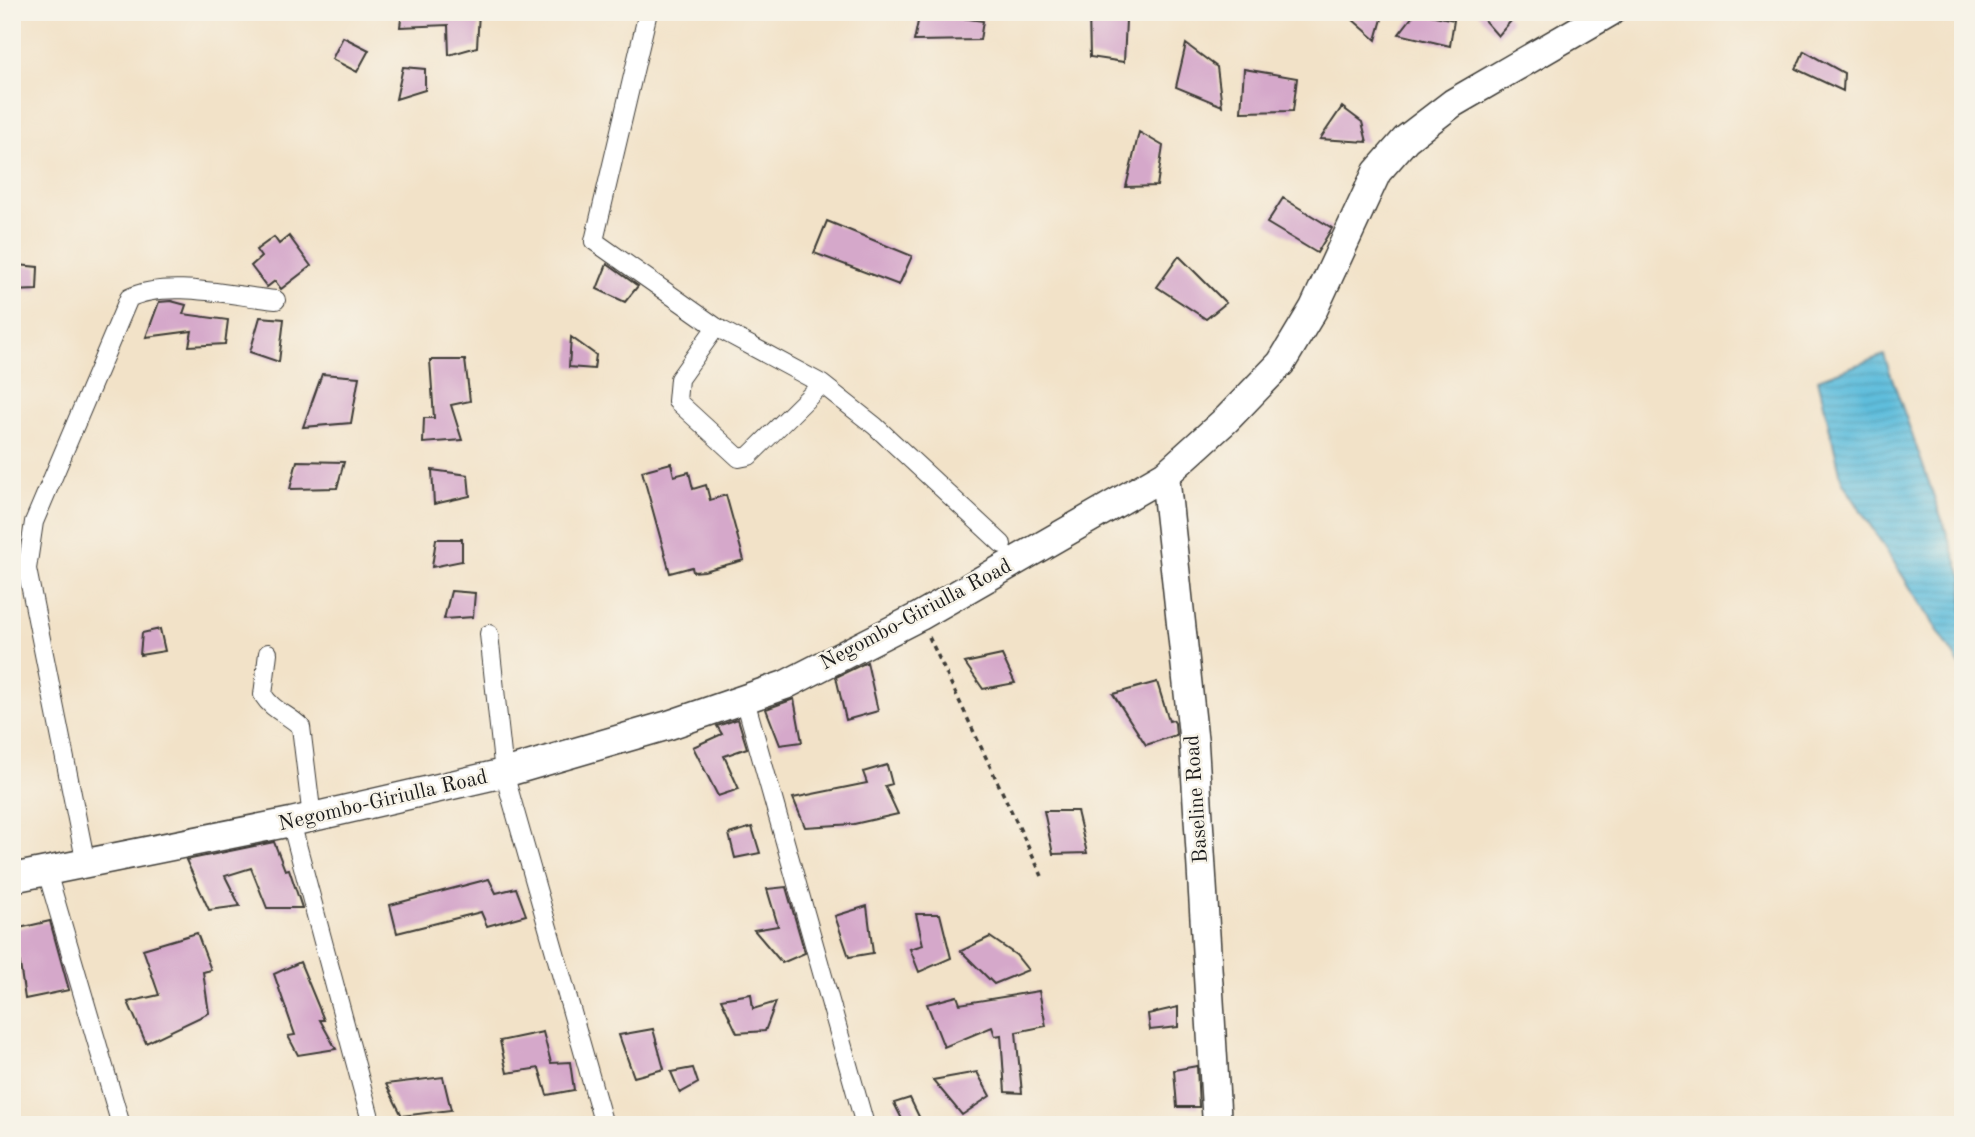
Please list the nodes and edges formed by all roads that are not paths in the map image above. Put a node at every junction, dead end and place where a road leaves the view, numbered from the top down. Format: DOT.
graph roads {
  1 [pos="648,12"];
  2 [pos="1610,12"];
  3 [pos="276,300"];
  4 [pos="716,327"];
  5 [pos="822,384"];
  6 [pos="1165,475"];
  7 [pos="1002,544"];
  8 [pos="489,634"];
  9 [pos="268,653"];
  10 [pos="745,700"];
  11 [pos="504,773"];
  12 [pos="301,820"];
  13 [pos="86,864"];
  14 [pos="47,872"];
  15 [pos="12,878"];
  16 [pos="121,1125"];
  17 [pos="372,1125"];
  18 [pos="604,1125"];
  19 [pos="865,1125"];
  20 [pos="1217,1125"];
  1 -- 4 [label="street"];
  2 -- 6 [label="main road, Negombo-Giriulla Road"];
  3 -- 13 [label="street"];
  4 -- 5 [label="street"];
  4 -- 5 [label="street"];
  5 -- 7 [label="street"];
  6 -- 10 [label="main road, Negombo-Giriulla Road"];
  6 -- 20 [label="main road, Baseline Road"];
  8 -- 11 [label="street"];
  9 -- 12 [label="street"];
  10 -- 11 [label="main road, Negombo-Giriulla Road"];
  10 -- 19 [label="street"];
  11 -- 12 [label="main road, Negombo-Giriulla Road"];
  11 -- 18 [label="street"];
  12 -- 13 [label="main road, Negombo-Giriulla Road"];
  12 -- 17 [label="street"];
  13 -- 14 [label="main road, Negombo-Giriulla Road"];
  14 -- 15 [label="main road, Negombo-Giriulla Road"];
  14 -- 16 [label="street"];
}
